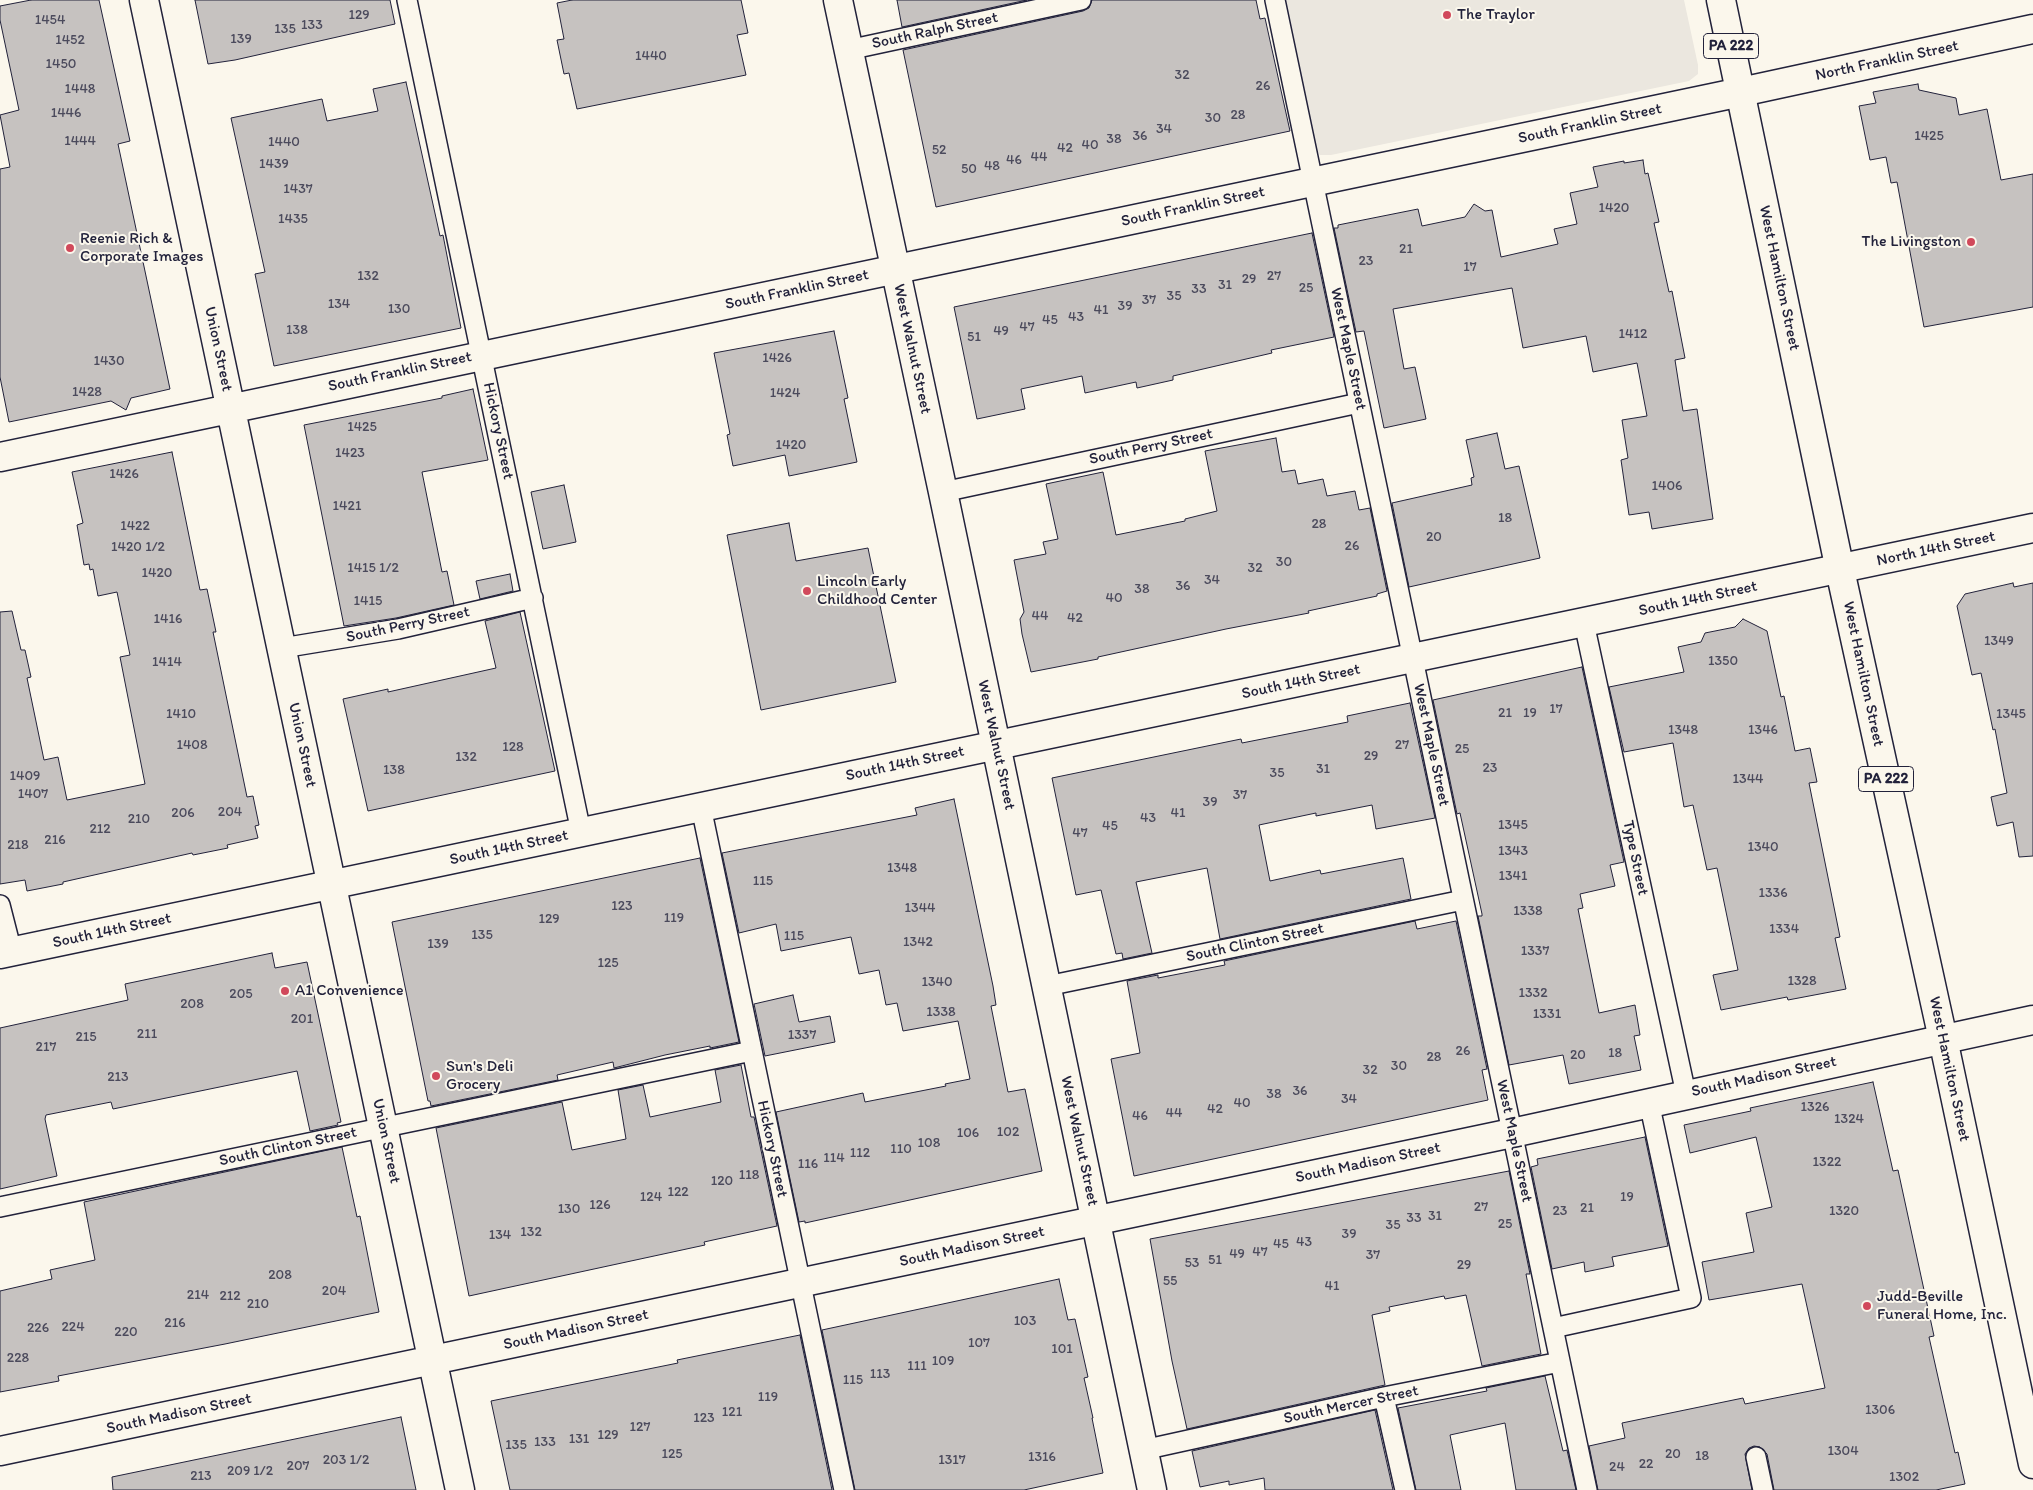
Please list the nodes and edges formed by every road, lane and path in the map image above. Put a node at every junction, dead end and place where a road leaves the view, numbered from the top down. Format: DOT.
graph roads {
  1 [pos="144,0"];
  2 [pos="407,0"];
  3 [pos="838,0"];
  4 [pos="1081,0"];
  5 [pos="1275,0"];
  6 [pos="1720,0"];
  7 [pos="2033,29"];
  8 [pos="848,50"];
  9 [pos="1741,92"];
  10 [pos="1313,182"];
  11 [pos="895,270"];
  12 [pos="482,355"];
  13 [pos="1360,403"];
  14 [pos="230,408"];
  15 [pos="1,451"];
  16 [pos="943,492"];
  17 [pos="2033,528"];
  18 [pos="1840,570"];
  19 [pos="533,598"];
  20 [pos="1584,623"];
  21 [pos="282,648"];
  22 [pos="1413,658"];
  23 [pos="996,745"];
  24 [pos="701,807"];
  25 [pos="581,832"];
  26 [pos="332,885"];
  27 [pos="1463,900"];
  28 [pos="0,904"];
  29 [pos="6,953"];
  30 [pos="1047,986"];
  31 [pos="2033,1020"];
  32 [pos="1943,1039"];
  33 [pos="752,1051"];
  34 [pos="1686,1094"];
  35 [pos="1650,1102"];
  36 [pos="383,1127"];
  37 [pos="1512,1132"];
  38 [pos="0,1207"];
  39 [pos="1095,1221"];
  40 [pos="800,1283"];
  41 [pos="1553,1328"];
  42 [pos="432,1360"];
  43 [pos="1560,1362"];
  44 [pos="1384,1397"];
  45 [pos="1143,1450"];
  46 [pos="0,1451"];
  47 [pos="1756,1457"];
  48 [pos="2033,1464"];
  49 [pos="460,1490"];
  50 [pos="844,1490"];
  51 [pos="1152,1490"];
  52 [pos="1405,1490"];
  53 [pos="1586,1490"];
  54 [pos="1763,1490"];
  1 -- 14 [label="street, Union Street"];
  2 -- 12 [label="lane, Hickory Street"];
  3 -- 8 [label="street, West Walnut Street"];
  4 -- 8 [label="lane, South Ralph Street"];
  5 -- 10 [label="lane, West Maple Street"];
  6 -- 9 [label="street, West Hamilton Street / PA 222"];
  7 -- 9 [label="street, North Franklin Street"];
  8 -- 11 [label="street, West Walnut Street"];
  9 -- 10 [label="street, South Franklin Street"];
  9 -- 18 [label="street, West Hamilton Street / PA 222"];
  10 -- 11 [label="street, South Franklin Street"];
  10 -- 13 [label="lane, West Maple Street"];
  11 -- 12 [label="street, South Franklin Street"];
  11 -- 16 [label="street, West Walnut Street"];
  12 -- 14 [label="street, South Franklin Street"];
  12 -- 19 [label="lane, Hickory Street"];
  13 -- 16 [label="lane, South Perry Street"];
  13 -- 22 [label="lane, West Maple Street"];
  14 -- 15 [label="street, South Franklin Street"];
  14 -- 21 [label="street, Union Street"];
  16 -- 23 [label="street, West Walnut Street"];
  17 -- 18 [label="street, North 14th Street"];
  18 -- 20 [label="street, South 14th Street"];
  18 -- 32 [label="street, West Hamilton Street / PA 222"];
  19 -- 21 [label="lane, South Perry Street"];
  19 -- 25 [label="lane, Hickory Street"];
  20 -- 22 [label="street, South 14th Street"];
  20 -- 34 [label="lane, Type Street"];
  21 -- 26 [label="street, Union Street"];
  22 -- 23 [label="street, South 14th Street"];
  22 -- 27 [label="lane, West Maple Street"];
  23 -- 24 [label="street, South 14th Street"];
  23 -- 30 [label="street, West Walnut Street"];
  24 -- 25 [label="street, South 14th Street"];
  24 -- 33 [label="lane, Hickory Street"];
  25 -- 26 [label="street, South 14th Street"];
  26 -- 29 [label="street, South 14th Street"];
  26 -- 36 [label="street, Union Street"];
  27 -- 30 [label="lane, South Clinton Street"];
  27 -- 37 [label="lane, West Maple Street"];
  28 -- 29 [label="lane"];
  30 -- 39 [label="street, West Walnut Street"];
  31 -- 32 [label="street, South Madison Street"];
  32 -- 34 [label="street, South Madison Street"];
  32 -- 48 [label="street, West Hamilton Street / PA 222"];
  33 -- 36 [label="lane, South Clinton Street"];
  33 -- 40 [label="lane, Hickory Street"];
  34 -- 35 [label="street, South Madison Street"];
  35 -- 37 [label="street, South Madison Street"];
  35 -- 41 [label="lane"];
  36 -- 38 [label="lane, South Clinton Street"];
  36 -- 42 [label="street, Union Street"];
  37 -- 39 [label="street, South Madison Street"];
  37 -- 41 [label="lane, West Maple Street"];
  39 -- 40 [label="street, South Madison Street"];
  39 -- 45 [label="street, West Walnut Street"];
  40 -- 42 [label="street, South Madison Street"];
  40 -- 50 [label="lane, Hickory Street"];
  41 -- 43 [label="lane, West Maple Street"];
  42 -- 46 [label="street, South Madison Street"];
  42 -- 49 [label="street, Union Street"];
  43 -- 44 [label="lane, South Mercer Street"];
  43 -- 53 [label="lane, West Maple Street"];
  44 -- 45 [label="lane, South Mercer Street"];
  44 -- 52 [label="lane"];
  45 -- 51 [label="street, West Walnut Street"];
  47 -- 54 [label="lane"];
}
